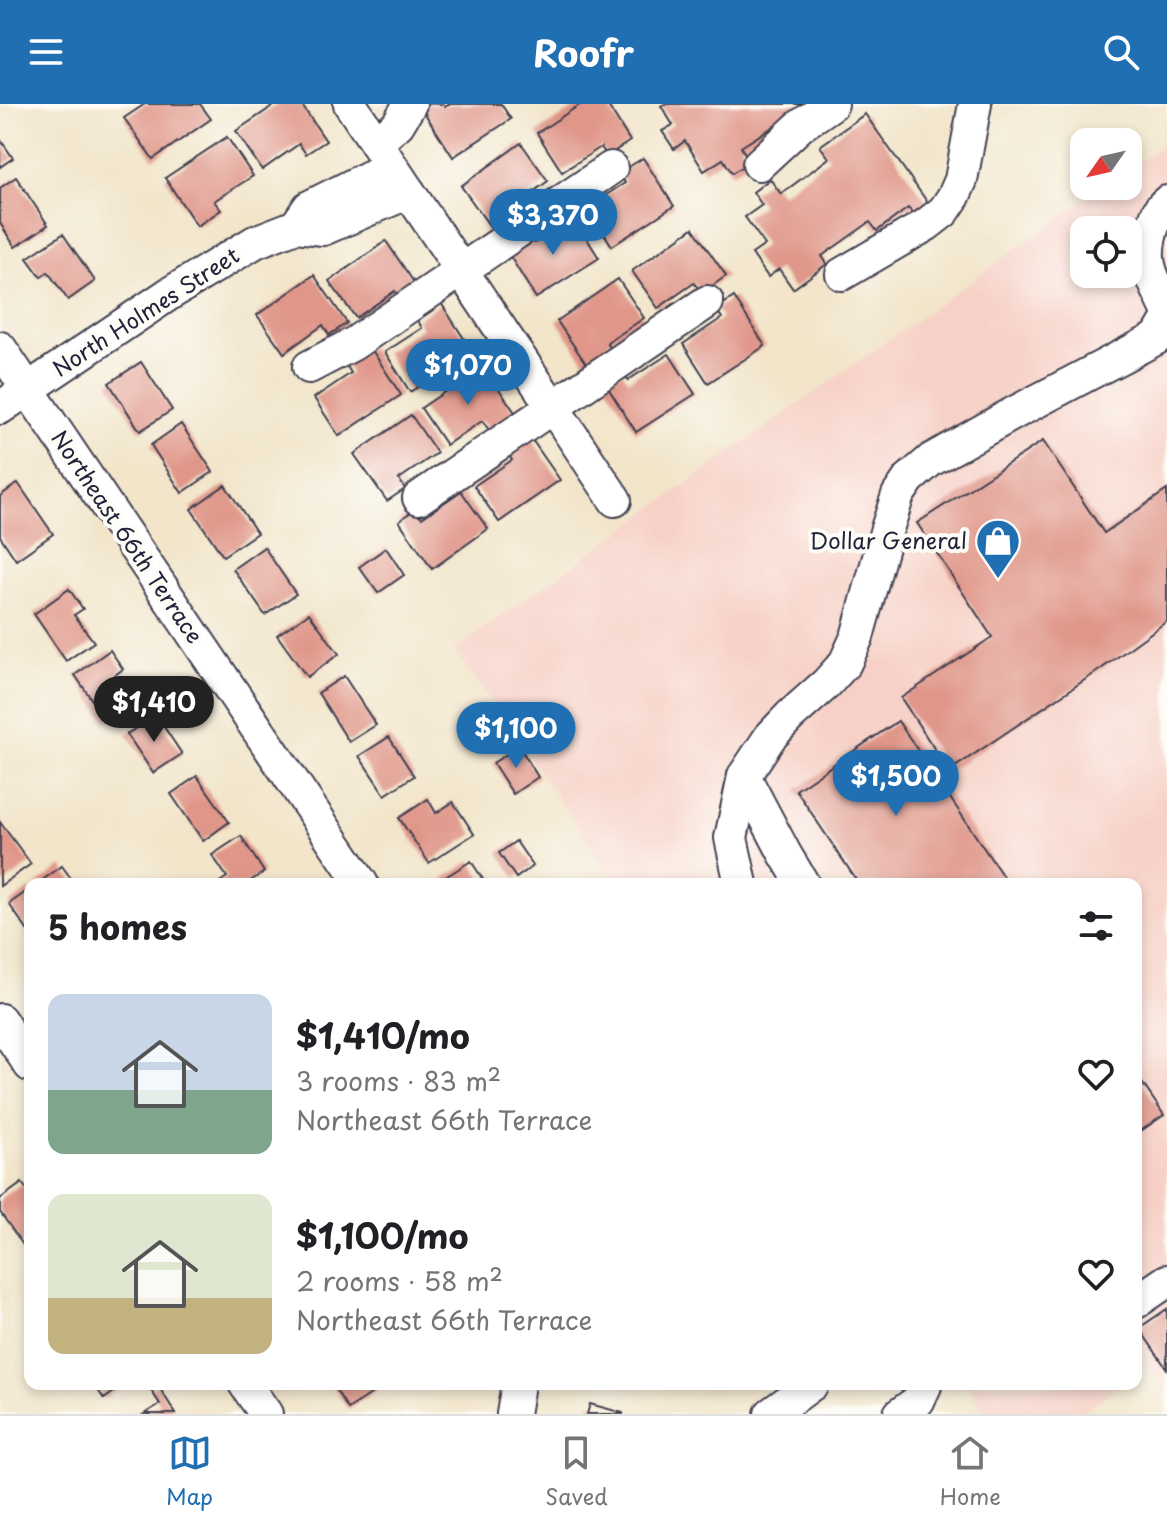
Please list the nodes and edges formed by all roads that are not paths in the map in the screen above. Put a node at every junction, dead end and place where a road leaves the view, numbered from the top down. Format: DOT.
graph roads {
  1 [pos="350,104"];
  2 [pos="410,104"];
  3 [pos="832,104"];
  4 [pos="975,104"];
  5 [pos="384,154"];
  6 [pos="759,164"];
  7 [pos="611,168"];
  8 [pos="409,192"];
  9 [pos="1167,202"];
  10 [pos="296,226"];
  11 [pos="461,270"];
  12 [pos="842,274"];
  13 [pos="707,302"];
  14 [pos="1167,309"];
  15 [pos="1167,321"];
  16 [pos="0,348"];
  17 [pos="309,367"];
  18 [pos="28,390"];
  19 [pos="553,407"];
  20 [pos="0,408"];
  21 [pos="419,498"];
  22 [pos="615,500"];
  23 [pos="744,776"];
  24 [pos="358,878"];
  25 [pos="740,878"];
  26 [pos="799,878"];
  27 [pos="0,1020"];
  28 [pos="24,1056"];
  29 [pos="1167,1281"];
  30 [pos="1142,1298"];
  31 [pos="249,1390"];
  32 [pos="517,1390"];
  33 [pos="804,1390"];
  34 [pos="923,1390"];
  35 [pos="266,1414"];
  36 [pos="513,1414"];
  37 [pos="771,1414"];
  38 [pos="900,1414"];
  1 -- 5 [label="street"];
  2 -- 5 [label="street, North Holmes Street"];
  3 -- 6 [label="street"];
  4 -- 12 [label="street"];
  5 -- 8 [label="street"];
  5 -- 10 [label="street, North Holmes Street"];
  7 -- 11 [label="street"];
  8 -- 10 [label="street, North Holmes Street"];
  8 -- 11 [label="street"];
  9 -- 14 [label="street"];
  10 -- 18 [label="street, North Holmes Street"];
  11 -- 17 [label="street"];
  11 -- 19 [label="street"];
  13 -- 19 [label="street"];
  15 -- 23 [label="street"];
  16 -- 18 [label="street, Northeast 66th Terrace"];
  18 -- 20 [label="street, North Holmes Street"];
  18 -- 24 [label="street, Northeast 66th Terrace"];
  19 -- 21 [label="street"];
  19 -- 22 [label="street"];
  23 -- 25 [label="street"];
  23 -- 26 [label="street"];
  27 -- 28 [label="street"];
  29 -- 30 [label="street"];
  31 -- 35 [label="street"];
  32 -- 36 [label="street"];
  33 -- 37 [label="street"];
  34 -- 38 [label="street"];
}
